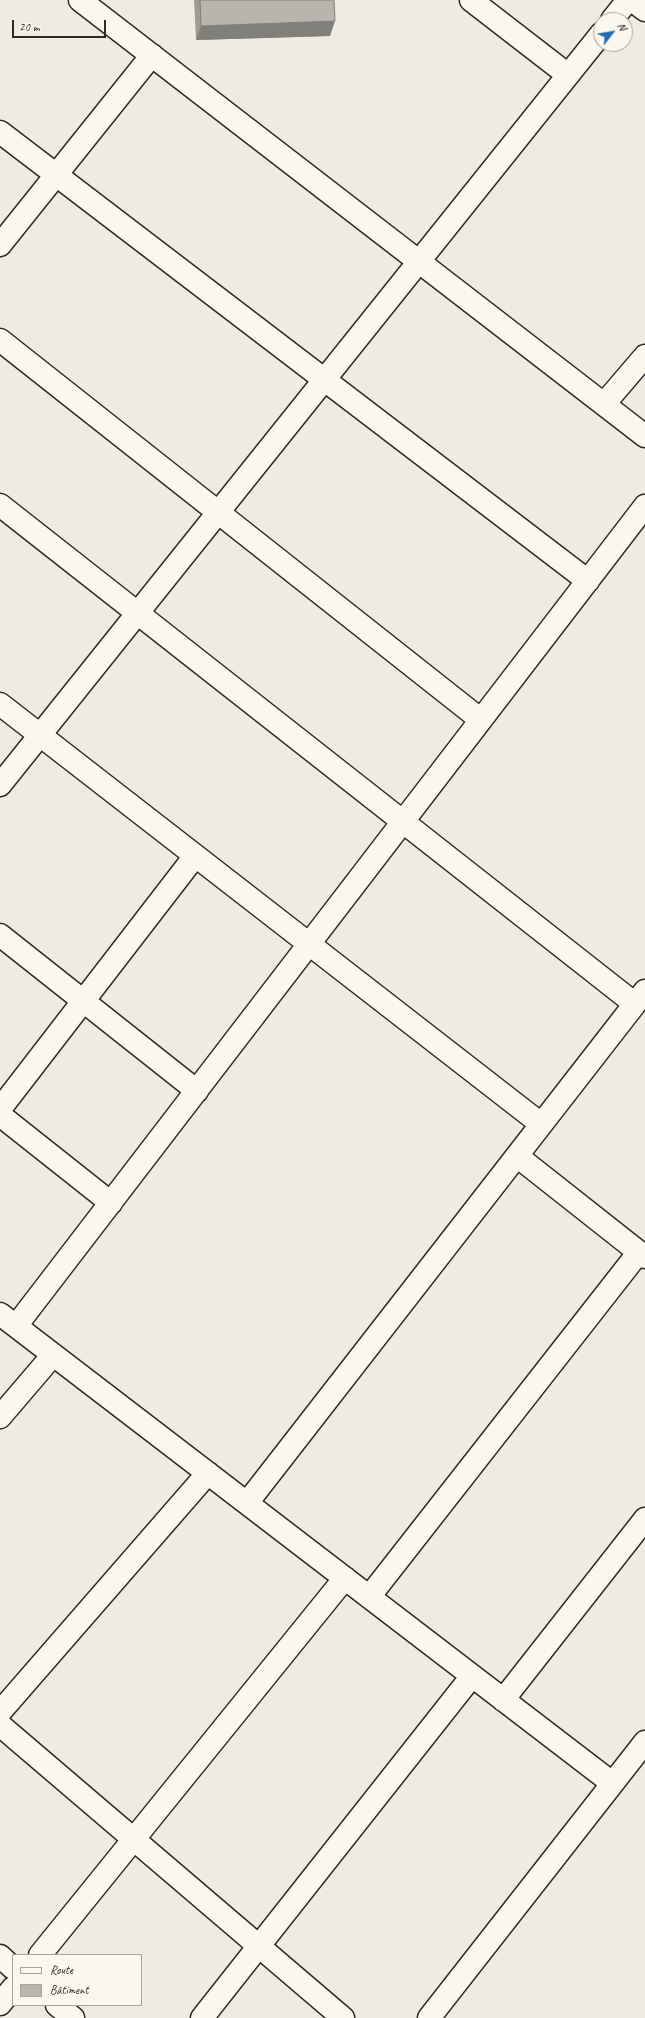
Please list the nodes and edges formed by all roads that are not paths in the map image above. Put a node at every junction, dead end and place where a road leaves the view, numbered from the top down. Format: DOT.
graph roads {
  1 [pos="80,0"];
  2 [pos="471,0"];
  3 [pos="628,0"];
  4 [pos="632,0"];
  5 [pos="645,10"];
  6 [pos="618,12"];
  7 [pos="593,44"];
  8 [pos="152,55"];
  9 [pos="568,75"];
  10 [pos="0,132"];
  11 [pos="56,175"];
  12 [pos="0,245"];
  13 [pos="419,261"];
  14 [pos="0,340"];
  15 [pos="645,356"];
  16 [pos="324,380"];
  17 [pos="604,404"];
  18 [pos="645,436"];
  19 [pos="0,505"];
  20 [pos="645,506"];
  21 [pos="219,512"];
  22 [pos="588,581"];
  23 [pos="138,613"];
  24 [pos="0,704"];
  25 [pos="482,720"];
  26 [pos="40,735"];
  27 [pos="0,786"];
  28 [pos="403,822"];
  29 [pos="195,856"];
  30 [pos="0,934"];
  31 [pos="309,945"];
  32 [pos="640,997"];
  33 [pos="83,1001"];
  34 [pos="197,1091"];
  35 [pos="0,1109"];
  36 [pos="0,1115"];
  37 [pos="541,1124"];
  38 [pos="517,1156"];
  39 [pos="111,1203"];
  40 [pos="642,1254"];
  41 [pos="8,1320"];
  42 [pos="53,1355"];
  43 [pos="0,1417"];
  44 [pos="208,1473"];
  45 [pos="246,1503"];
  46 [pos="645,1519"];
  47 [pos="345,1578"];
  48 [pos="369,1597"];
  49 [pos="472,1676"];
  50 [pos="503,1700"];
  51 [pos="0,1712"];
  52 [pos="0,1725"];
  53 [pos="643,1750"];
  54 [pos="612,1783"];
  55 [pos="134,1839"];
  56 [pos="259,1946"];
  57 [pos="41,1954"];
  58 [pos="0,1956"];
  59 [pos="12,1967"];
  60 [pos="12,1989"];
  61 [pos="0,2004"];
  62 [pos="58,2006"];
  63 [pos="73,2018"];
  64 [pos="202,2018"];
  65 [pos="343,2018"];
  66 [pos="429,2018"];
  1 -- 8 [label="street"];
  2 -- 9 [label="street"];
  3 -- 6 [label="street"];
  4 -- 5 [label="street"];
  7 -- 9 [label="street"];
  8 -- 11 [label="street"];
  8 -- 13 [label="street"];
  9 -- 13 [label="street"];
  10 -- 11 [label="street"];
  11 -- 12 [label="street"];
  11 -- 16 [label="street"];
  13 -- 16 [label="street"];
  13 -- 17 [label="street"];
  14 -- 21 [label="street"];
  15 -- 17 [label="street"];
  16 -- 21 [label="street"];
  16 -- 22 [label="street"];
  17 -- 18 [label="street"];
  19 -- 23 [label="street"];
  20 -- 22 [label="street"];
  21 -- 23 [label="street"];
  21 -- 25 [label="street"];
  22 -- 25 [label="street"];
  23 -- 26 [label="street"];
  23 -- 28 [label="street"];
  24 -- 26 [label="street"];
  25 -- 28 [label="street"];
  26 -- 27 [label="street"];
  26 -- 29 [label="street"];
  28 -- 31 [label="street"];
  28 -- 32 [label="street"];
  29 -- 31 [label="street"];
  29 -- 33 [label="street"];
  30 -- 33 [label="street"];
  31 -- 34 [label="street"];
  31 -- 37 [label="street"];
  32 -- 37 [label="street"];
  33 -- 34 [label="street"];
  33 -- 35 [label="street"];
  34 -- 39 [label="street"];
  36 -- 39 [label="street"];
  37 -- 38 [label="street"];
  38 -- 40 [label="street"];
  38 -- 45 [label="street"];
  39 -- 41 [label="street"];
  40 -- 48 [label="street"];
  41 -- 42 [label="street"];
  42 -- 43 [label="street"];
  42 -- 44 [label="street"];
  44 -- 45 [label="street"];
  44 -- 51 [label="street"];
  45 -- 47 [label="street"];
  46 -- 50 [label="street"];
  47 -- 48 [label="street"];
  47 -- 55 [label="street"];
  48 -- 49 [label="street"];
  49 -- 50 [label="street"];
  49 -- 56 [label="street"];
  50 -- 54 [label="street"];
  52 -- 55 [label="street"];
  53 -- 54 [label="street"];
  54 -- 66 [label="street"];
  55 -- 56 [label="street"];
  55 -- 57 [label="street"];
  56 -- 64 [label="street"];
  56 -- 65 [label="street"];
  58 -- 59 [label="street"];
  60 -- 61 [label="street"];
  62 -- 63 [label="street"];
}
